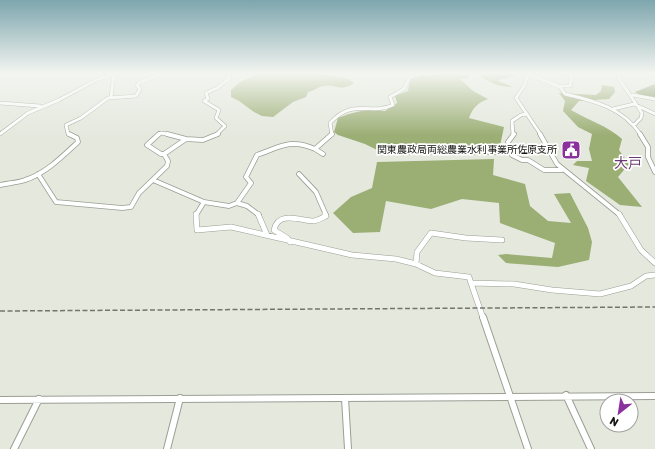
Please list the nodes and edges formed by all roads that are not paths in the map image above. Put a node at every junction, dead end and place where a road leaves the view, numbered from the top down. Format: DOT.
graph roads {
  1 [pos="70,94"];
  2 [pos="112,94"];
  3 [pos="137,94"];
  4 [pos="206,94"];
  5 [pos="391,94"];
  6 [pos="519,94"];
  7 [pos="565,94"];
  8 [pos="632,95"];
  9 [pos="111,97"];
  10 [pos="655,99"];
  11 [pos="0,103"];
  12 [pos="634,104"];
  13 [pos="42,106"];
  14 [pos="613,109"];
  15 [pos="527,114"];
  16 [pos="655,114"];
  17 [pos="634,125"];
  18 [pos="0,134"];
  19 [pos="186,139"];
  20 [pos="315,149"];
  21 [pos="164,154"];
  22 [pos="323,154"];
  23 [pos="562,170"];
  24 [pos="655,172"];
  25 [pos="38,174"];
  26 [pos="299,174"];
  27 [pos="153,180"];
  28 [pos="0,184"];
  29 [pos="204,202"];
  30 [pos="237,203"];
  31 [pos="267,234"];
  32 [pos="502,240"];
  33 [pos="290,242"];
  34 [pos="655,263"];
  35 [pos="416,264"];
  36 [pos="655,275"];
  37 [pos="470,283"];
  38 [pos="566,395"];
  39 [pos="509,396"];
  40 [pos="655,396"];
  41 [pos="180,398"];
  42 [pos="345,398"];
  43 [pos="39,399"];
  44 [pos="0,400"];
  45 [pos="14,449"];
  46 [pos="167,449"];
  47 [pos="348,449"];
  48 [pos="528,449"];
  49 [pos="590,449"];
  1 -- 13 [label="street"];
  2 -- 9 [label="street"];
  3 -- 9 [label="street"];
  4 -- 19 [label="street"];
  5 -- 20 [label="street"];
  6 -- 15 [label="street"];
  7 -- 14 [label="street"];
  8 -- 10 [label="street"];
  8 -- 12 [label="street"];
  9 -- 25 [label="street"];
  11 -- 13 [label="street"];
  12 -- 14 [label="street"];
  12 -- 16 [label="street"];
  12 -- 17 [label="street"];
  13 -- 18 [label="street"];
  14 -- 17 [label="street"];
  15 -- 23 [label="street"];
  15 -- 23 [label="street"];
  17 -- 24 [label="street"];
  19 -- 21 [label="street"];
  19 -- 21 [label="street"];
  20 -- 22 [label="street"];
  20 -- 30 [label="street"];
  21 -- 27 [label="street"];
  23 -- 34 [label="street"];
  25 -- 27 [label="street"];
  25 -- 28 [label="street"];
  26 -- 33 [label="street"];
  27 -- 29 [label="street"];
  29 -- 30 [label="street"];
  29 -- 31 [label="street"];
  30 -- 31 [label="street"];
  31 -- 33 [label="street"];
  32 -- 35 [label="street"];
  33 -- 35 [label="street"];
  35 -- 37 [label="street"];
  36 -- 37 [label="street"];
  37 -- 39 [label="street"];
  38 -- 39 [label="street"];
  38 -- 40 [label="street"];
  38 -- 49 [label="street"];
  39 -- 42 [label="street"];
  39 -- 48 [label="street"];
  41 -- 42 [label="street"];
  41 -- 43 [label="street"];
  41 -- 46 [label="street"];
  42 -- 47 [label="street"];
  43 -- 44 [label="street"];
  43 -- 45 [label="street"];
}
